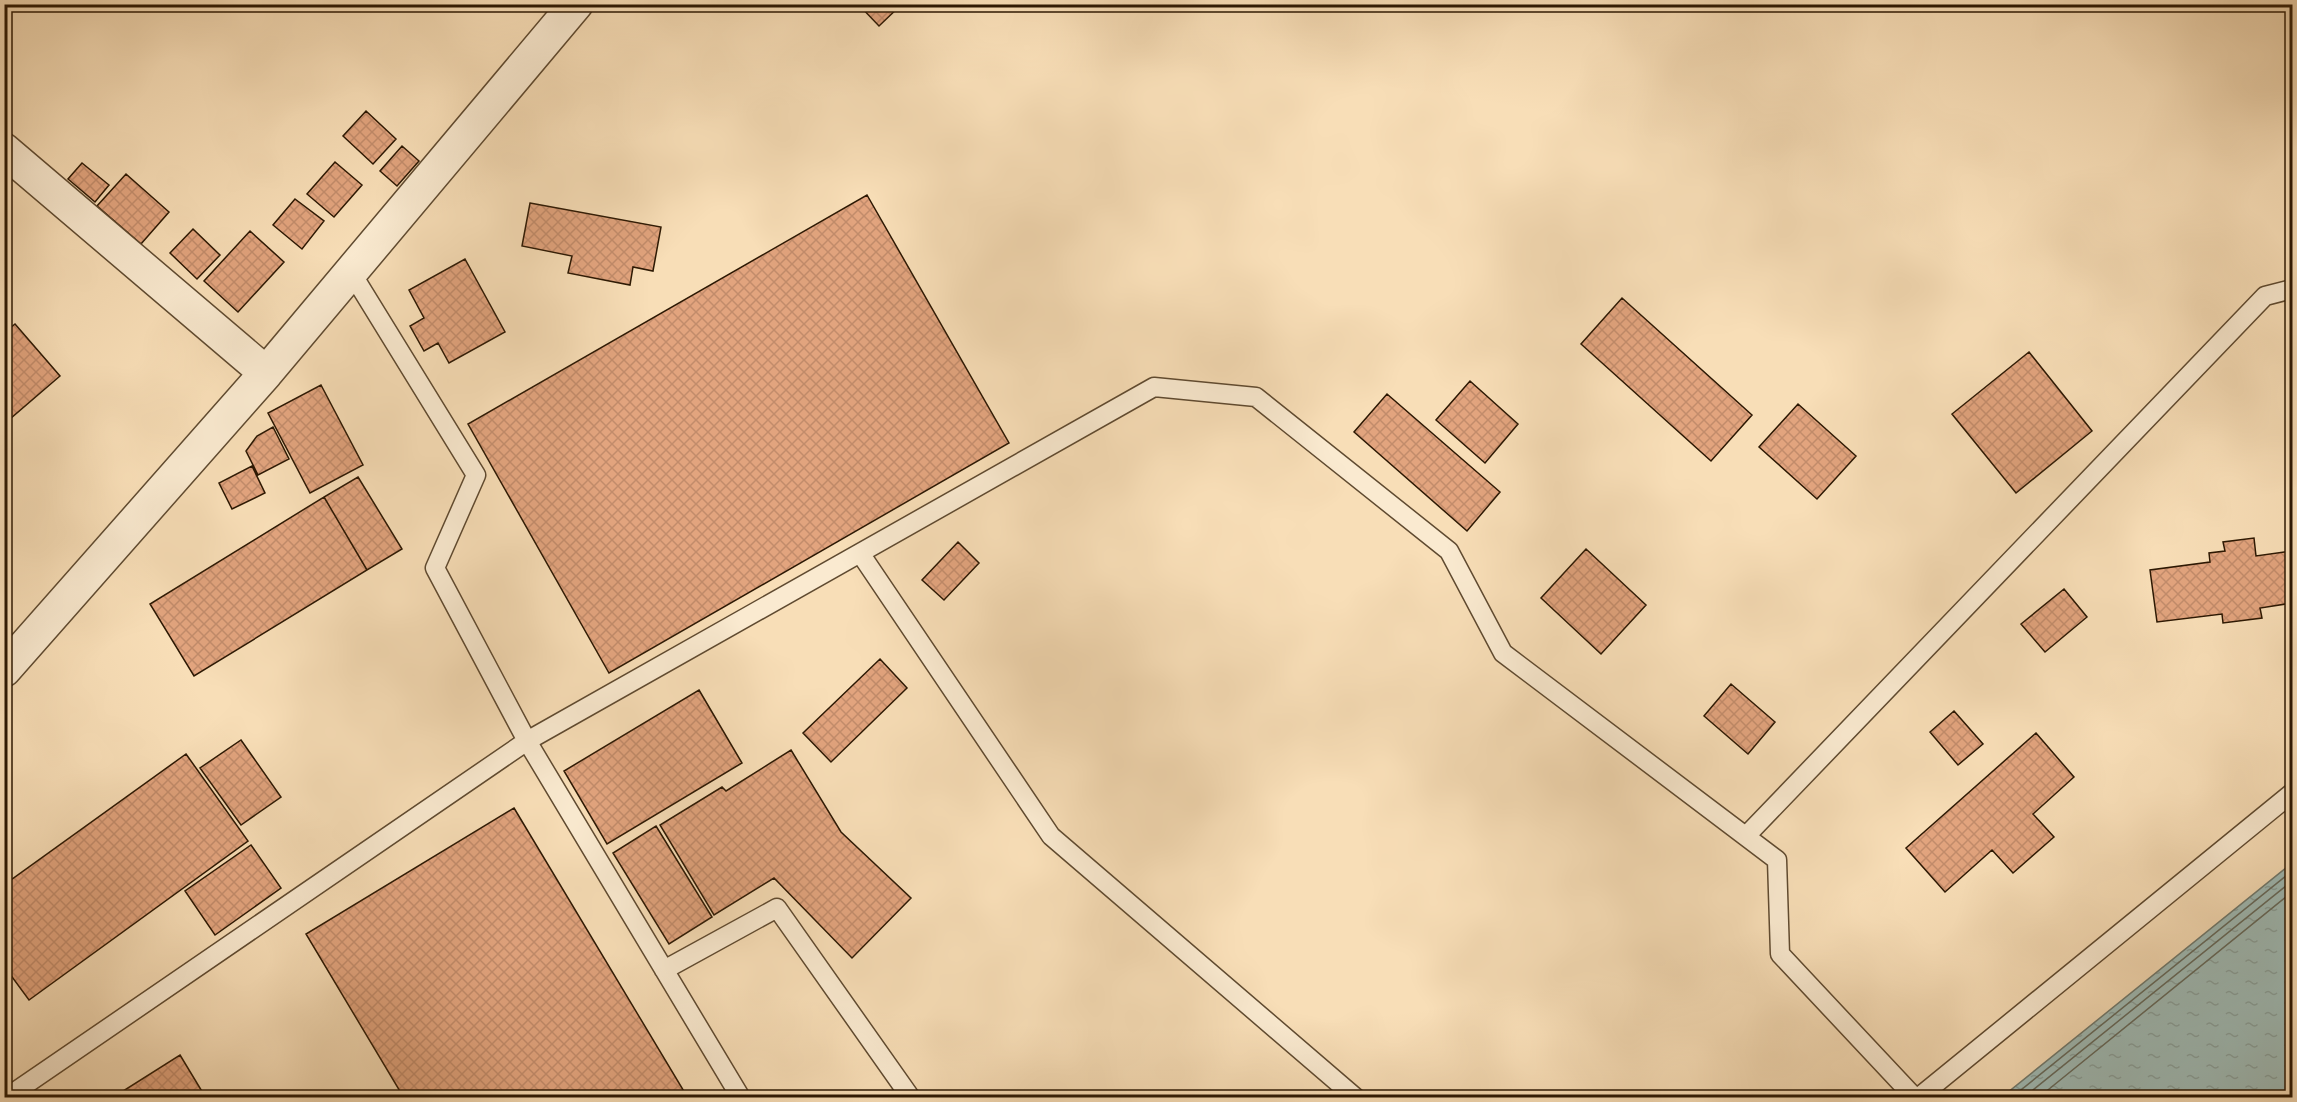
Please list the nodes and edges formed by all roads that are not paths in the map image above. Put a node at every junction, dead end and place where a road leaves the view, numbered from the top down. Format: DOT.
graph roads {
  1 [pos="576,4"];
  2 [pos="4,150"];
  3 [pos="351,272"];
  4 [pos="2292,289"];
  5 [pos="266,373"];
  6 [pos="860,553"];
  7 [pos="4,670"];
  8 [pos="527,741"];
  9 [pos="2292,793"];
  10 [pos="1746,836"];
  11 [pos="664,970"];
  12 [pos="6,1098"];
  13 [pos="741,1098"];
  14 [pos="911,1098"];
  15 [pos="1356,1098"];
  16 [pos="1916,1098"];
  1 -- 3 [label="street"];
  2 -- 5 [label="street"];
  3 -- 5 [label="street"];
  3 -- 8 [label="lane"];
  4 -- 10 [label="lane"];
  5 -- 7 [label="street"];
  6 -- 8 [label="lane"];
  6 -- 10 [label="lane"];
  6 -- 15 [label="lane"];
  8 -- 11 [label="lane"];
  8 -- 12 [label="lane"];
  9 -- 16 [label="lane"];
  10 -- 16 [label="lane"];
  11 -- 13 [label="lane"];
  11 -- 14 [label="lane"];
}
